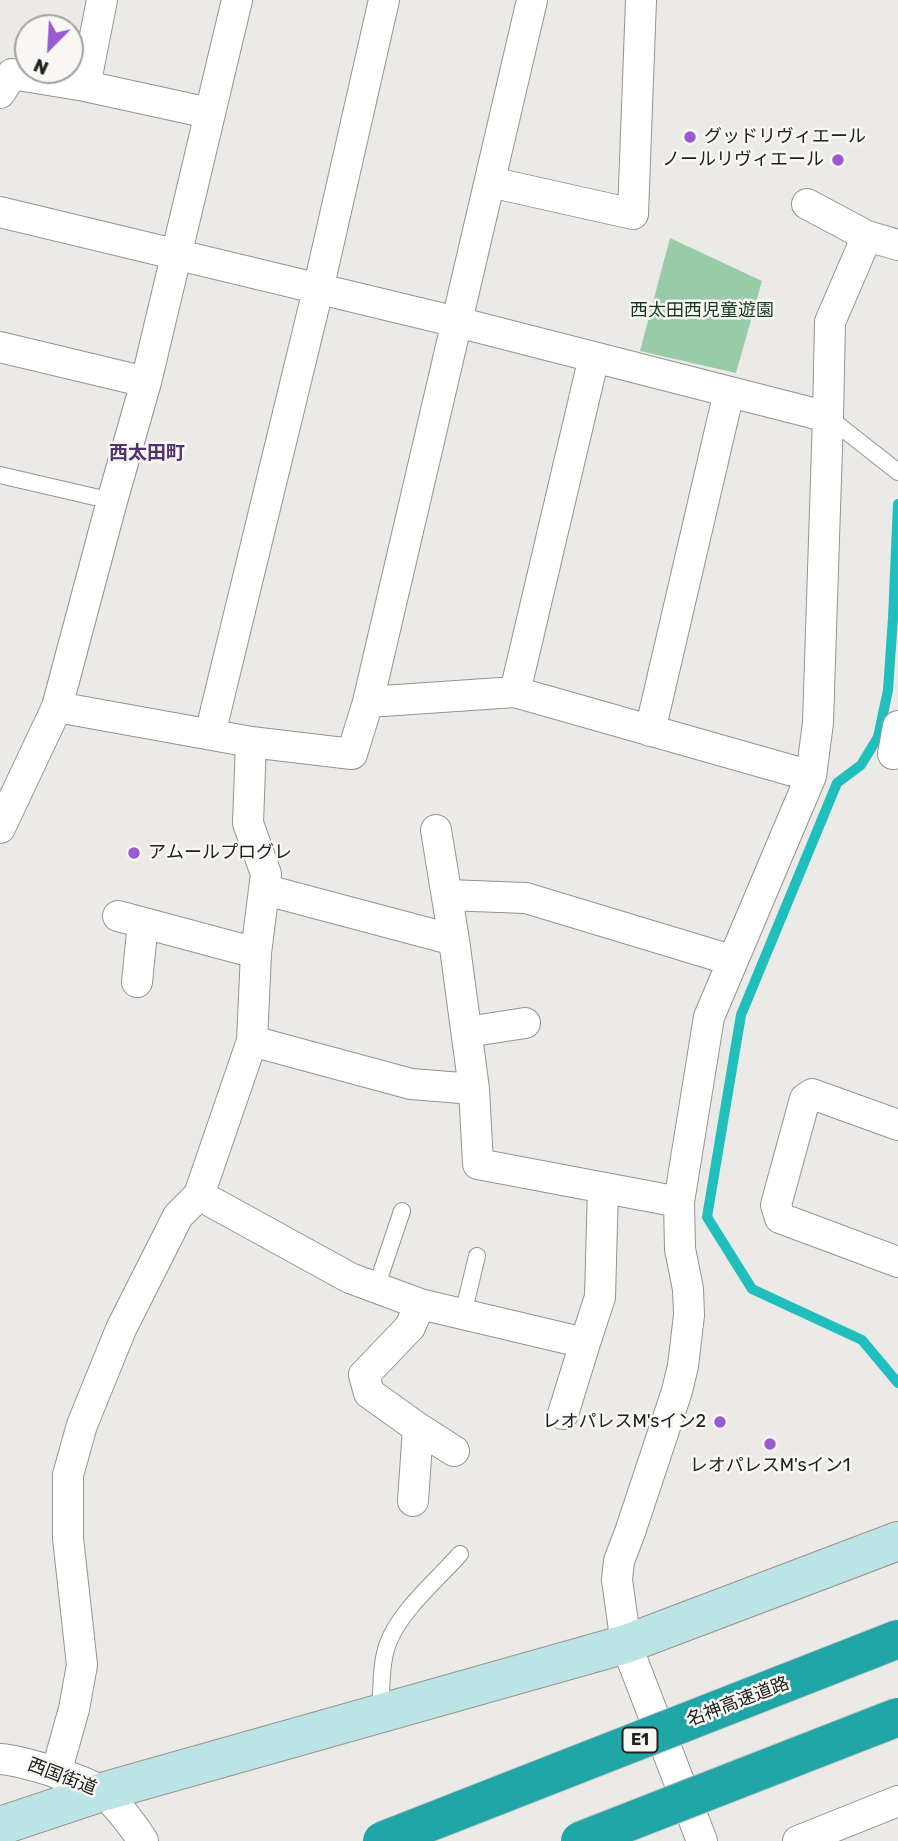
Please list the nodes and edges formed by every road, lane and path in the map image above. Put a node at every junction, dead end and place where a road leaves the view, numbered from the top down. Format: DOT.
graph roads {
  1 [pos="102,0"];
  2 [pos="237,0"];
  3 [pos="384,0"];
  4 [pos="532,0"];
  5 [pos="641,0"];
  6 [pos="4,77"];
  7 [pos="85,86"];
  8 [pos="209,113"];
  9 [pos="490,182"];
  10 [pos="807,204"];
  11 [pos="0,212"];
  12 [pos="867,236"];
  13 [pos="898,245"];
  14 [pos="178,256"];
  15 [pos="318,290"];
  16 [pos="457,323"];
  17 [pos="0,347"];
  18 [pos="594,357"];
  19 [pos="146,382"];
  20 [pos="729,392"];
  21 [pos="828,417"];
  22 [pos="898,472"];
  23 [pos="0,475"];
  24 [pos="112,501"];
  25 [pos="515,692"];
  26 [pos="368,702"];
  27 [pos="57,707"];
  28 [pos="650,731"];
  29 [pos="210,734"];
  30 [pos="251,742"];
  31 [pos="811,776"];
  32 [pos="0,828"];
  33 [pos="436,830"];
  34 [pos="266,890"];
  35 [pos="447,895"];
  36 [pos="454,940"];
  37 [pos="256,953"];
  38 [pos="731,960"];
  39 [pos="137,982"];
  40 [pos="525,1023"];
  41 [pos="467,1032"];
  42 [pos="252,1041"];
  43 [pos="474,1089"];
  44 [pos="898,1125"];
  45 [pos="603,1188"];
  46 [pos="199,1195"];
  47 [pos="679,1202"];
  48 [pos="402,1211"];
  49 [pos="477,1256"];
  50 [pos="898,1262"];
  51 [pos="376,1288"];
  52 [pos="420,1304"];
  53 [pos="463,1314"];
  54 [pos="585,1343"];
  55 [pos="563,1414"];
  56 [pos="418,1427"];
  57 [pos="454,1451"];
  58 [pos="413,1502"];
  59 [pos="898,1541"];
  60 [pos="460,1554"];
  61 [pos="898,1639"];
  62 [pos="626,1644"];
  63 [pos="380,1714"];
  64 [pos="898,1717"];
  65 [pos="0,1759"];
  66 [pos="56,1773"];
  67 [pos="103,1792"];
  68 [pos="898,1801"];
  69 [pos="0,1826"];
  70 [pos="143,1841"];
  71 [pos="382,1841"];
  72 [pos="580,1841"];
  73 [pos="702,1841"];
  74 [pos="798,1841"];
  1 -- 7 [label="street"];
  2 -- 8 [label="street"];
  3 -- 15 [label="street"];
  4 -- 9 [label="street"];
  5 -- 9 [label="street"];
  6 -- 7 [label="street"];
  7 -- 8 [label="street"];
  8 -- 14 [label="street"];
  9 -- 16 [label="street"];
  10 -- 12 [label="street"];
  11 -- 14 [label="street"];
  12 -- 13 [label="street"];
  12 -- 21 [label="street"];
  14 -- 15 [label="street"];
  14 -- 19 [label="street"];
  15 -- 16 [label="street"];
  15 -- 29 [label="street"];
  16 -- 18 [label="street"];
  16 -- 26 [label="street"];
  17 -- 19 [label="street"];
  18 -- 20 [label="street"];
  18 -- 25 [label="street"];
  19 -- 24 [label="street"];
  20 -- 21 [label="street"];
  20 -- 28 [label="street"];
  21 -- 22 [label="lane"];
  21 -- 31 [label="street"];
  23 -- 24 [label="lane"];
  24 -- 27 [label="street"];
  25 -- 26 [label="street"];
  25 -- 28 [label="street"];
  26 -- 30 [label="street"];
  27 -- 29 [label="street"];
  27 -- 32 [label="street"];
  28 -- 31 [label="street"];
  29 -- 30 [label="street"];
  30 -- 34 [label="street"];
  31 -- 38 [label="street"];
  33 -- 35 [label="street"];
  34 -- 36 [label="street"];
  34 -- 37 [label="street"];
  35 -- 36 [label="street"];
  35 -- 38 [label="street"];
  36 -- 41 [label="street"];
  37 -- 39 [label="street"];
  37 -- 42 [label="street"];
  38 -- 47 [label="street"];
  40 -- 41 [label="street"];
  41 -- 43 [label="street"];
  42 -- 43 [label="street"];
  42 -- 46 [label="street"];
  43 -- 45 [label="street"];
  44 -- 50 [label="street"];
  45 -- 47 [label="street"];
  45 -- 54 [label="street"];
  46 -- 51 [label="street"];
  46 -- 66 [label="street"];
  47 -- 62 [label="street"];
  48 -- 51 [label="lane"];
  49 -- 53 [label="lane"];
  51 -- 52 [label="street"];
  52 -- 53 [label="street"];
  52 -- 56 [label="street"];
  53 -- 54 [label="street"];
  54 -- 55 [label="street"];
  56 -- 57 [label="street"];
  56 -- 58 [label="street"];
  59 -- 62 [label="street"];
  60 -- 63 [label="lane"];
  61 -- 71 [label="highway, 名神高速道路 / E1, bridge"];
  62 -- 63 [label="street"];
  62 -- 73 [label="street"];
  63 -- 67 [label="street"];
  64 -- 72 [label="highway, bridge"];
  65 -- 66 [label="street, 西国街道"];
  66 -- 67 [label="street, 西国街道"];
  67 -- 69 [label="street"];
  67 -- 70 [label="street, 西国街道"];
  68 -- 74 [label="street"];
}
